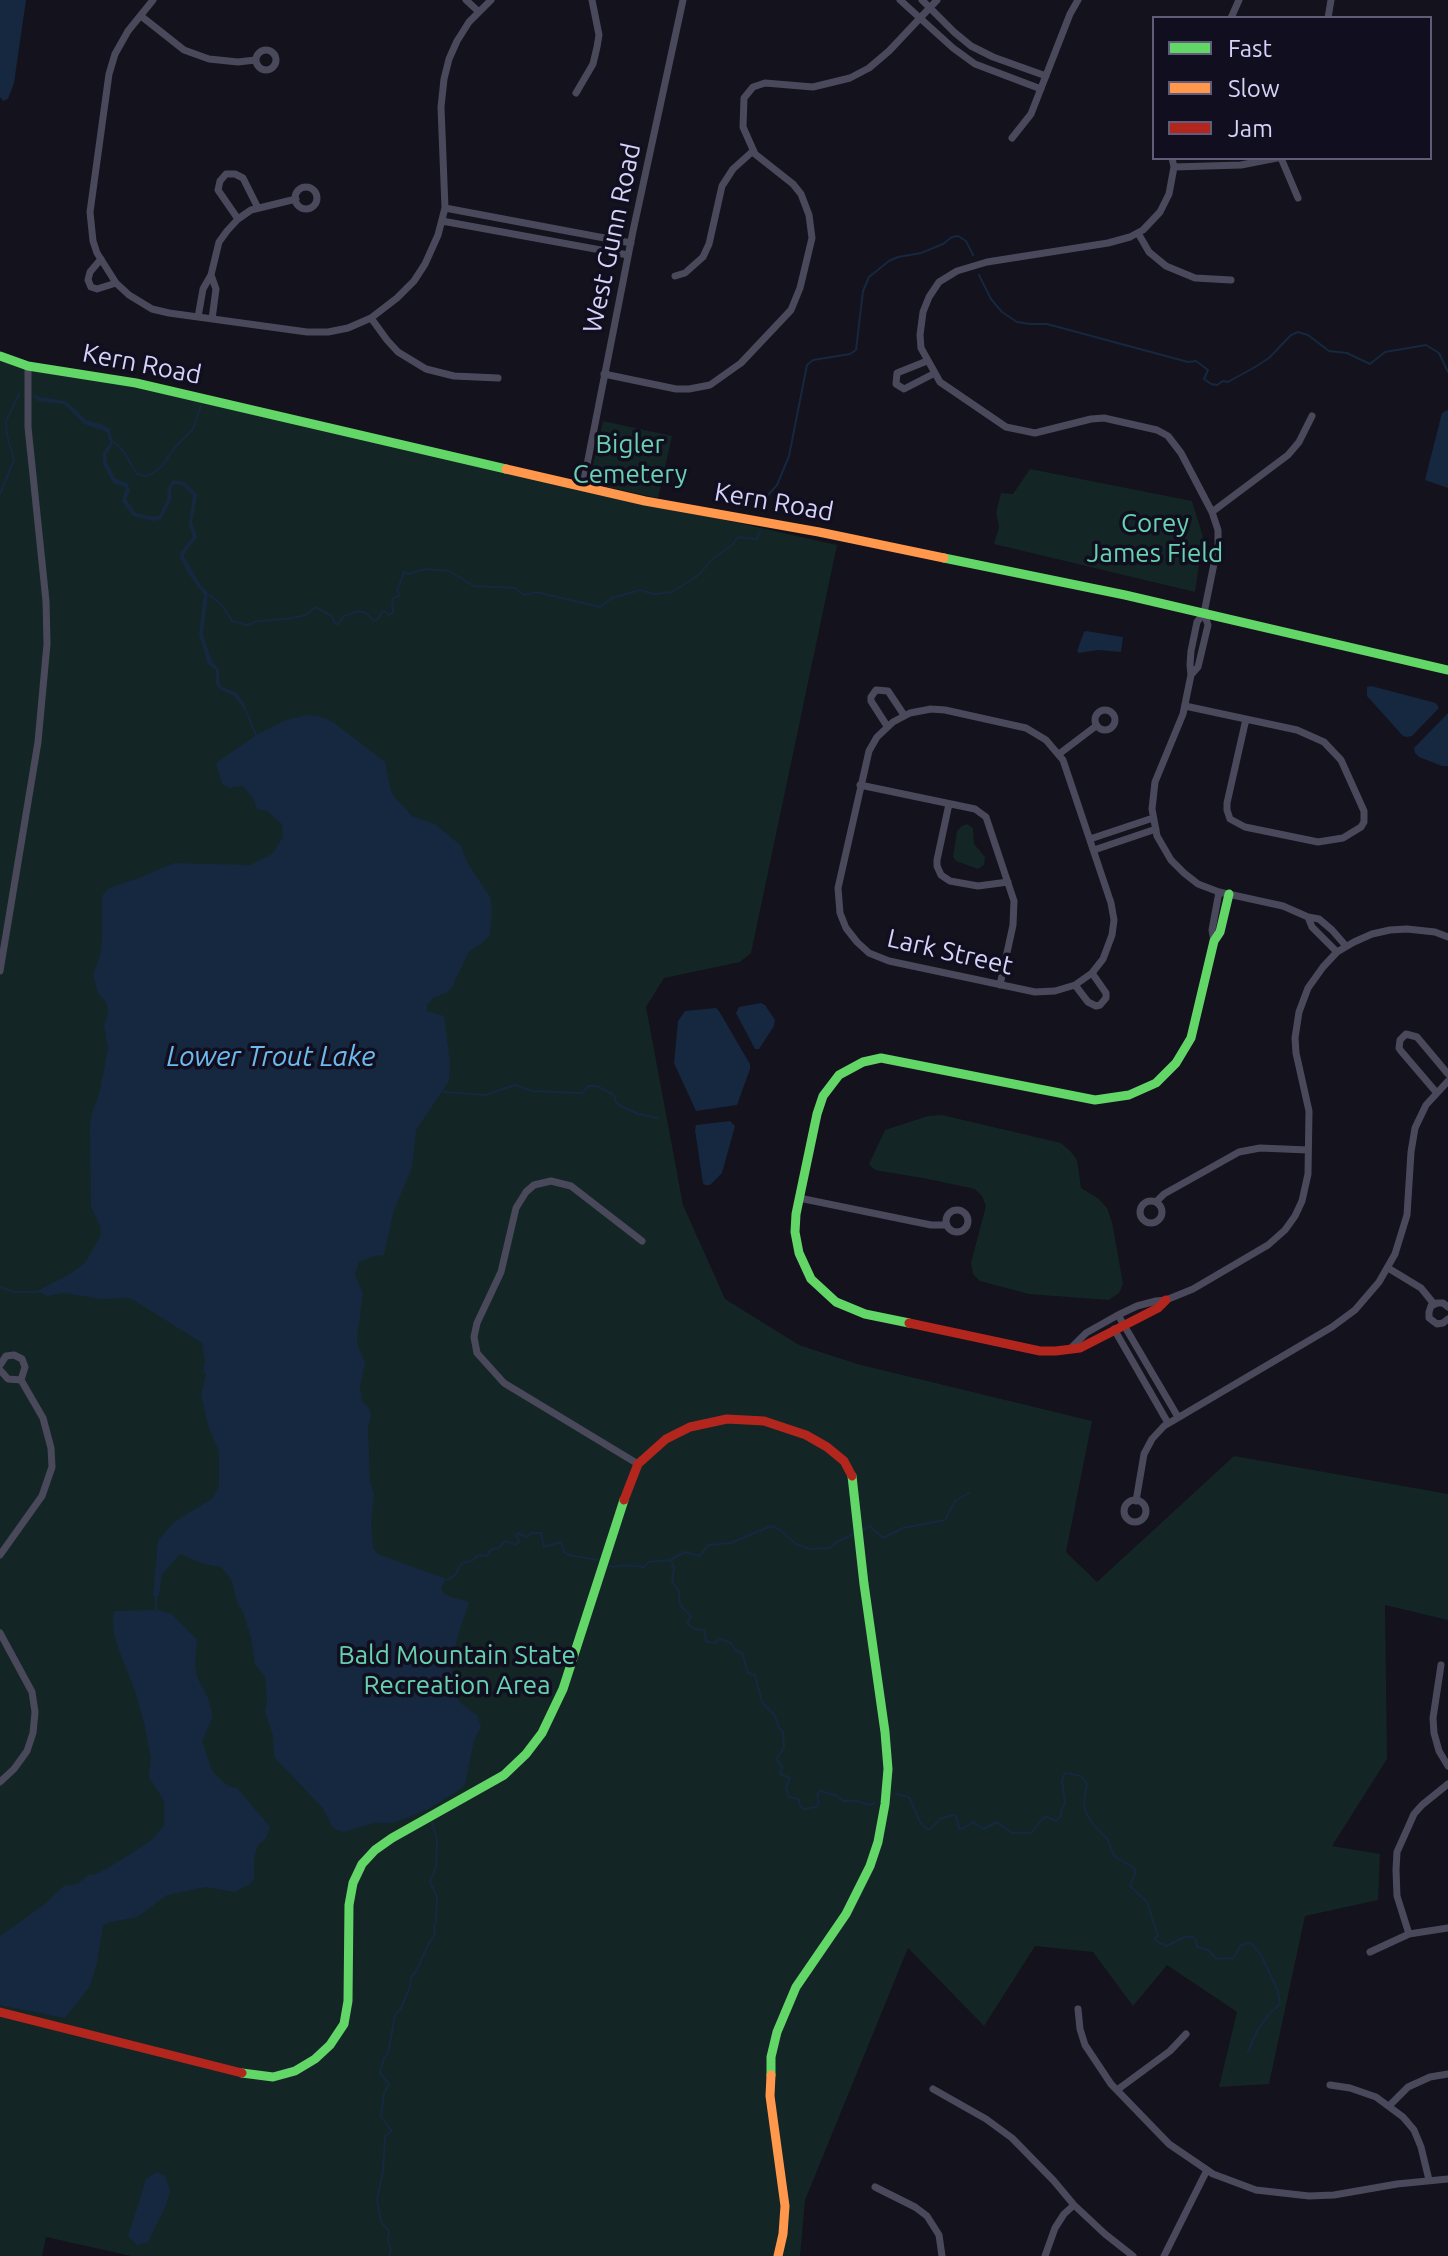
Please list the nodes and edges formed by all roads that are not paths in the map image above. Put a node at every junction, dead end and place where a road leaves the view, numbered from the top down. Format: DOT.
graph roads {
  1 [pos="153,0"];
  2 [pos="466,0"];
  3 [pos="491,0"];
  4 [pos="592,0"];
  5 [pos="683,0"];
  6 [pos="900,0"];
  7 [pos="922,0"];
  8 [pos="937,0"];
  9 [pos="1078,0"];
  10 [pos="931,7"];
  11 [pos="479,12"];
  12 [pos="141,16"];
  13 [pos="920,18"];
  14 [pos="959,36"];
  15 [pos="950,46"];
  16 [pos="993,57"];
  17 [pos="255,60"];
  18 [pos="988,69"];
  19 [pos="1046,76"];
  20 [pos="1041,89"];
  21 [pos="576,93"];
  22 [pos="1012,138"];
  23 [pos="753,151"];
  24 [pos="1172,160"];
  25 [pos="1268,160"];
  26 [pos="1280,160"];
  27 [pos="1174,167"];
  28 [pos="1298,198"];
  29 [pos="296,199"];
  30 [pos="258,208"];
  31 [pos="445,208"];
  32 [pos="238,219"];
  33 [pos="442,221"];
  34 [pos="531,224"];
  35 [pos="1138,233"];
  36 [pos="530,237"];
  37 [pos="631,243"];
  38 [pos="628,255"];
  39 [pos="101,259"];
  40 [pos="211,275"];
  41 [pos="675,276"];
  42 [pos="1231,280"];
  43 [pos="116,283"];
  44 [pos="198,317"];
  45 [pos="371,318"];
  46 [pos="212,319"];
  47 [pos="0,356"];
  48 [pos="927,361"];
  49 [pos="28,366"];
  50 [pos="935,373"];
  51 [pos="604,374"];
  52 [pos="498,378"];
  53 [pos="1312,416"];
  54 [pos="583,485"];
  55 [pos="1212,512"];
  56 [pos="1204,613"];
  57 [pos="1448,670"];
  58 [pos="1185,706"];
  59 [pos="904,715"];
  60 [pos="1246,719"];
  61 [pos="887,726"];
  62 [pos="1096,726"];
  63 [pos="1059,754"];
  64 [pos="860,785"];
  65 [pos="949,804"];
  66 [pos="1153,818"];
  67 [pos="1156,829"];
  68 [pos="1090,839"];
  69 [pos="1094,850"];
  70 [pos="1008,882"];
  71 [pos="1224,893"];
  72 [pos="1308,917"];
  73 [pos="1448,937"];
  74 [pos="1346,946"];
  75 [pos="1337,952"];
  76 [pos="0,971"];
  77 [pos="1092,973"];
  78 [pos="1000,985"];
  79 [pos="1075,985"];
  80 [pos="1448,1074"];
  81 [pos="1448,1081"];
  82 [pos="1436,1092"];
  83 [pos="1308,1150"];
  84 [pos="799,1198"];
  85 [pos="1156,1202"];
  86 [pos="947,1225"];
  87 [pos="642,1241"];
  88 [pos="1388,1268"];
  89 [pos="1166,1300"];
  90 [pos="1434,1304"];
  91 [pos="1448,1307"];
  92 [pos="1121,1319"];
  93 [pos="1448,1319"];
  94 [pos="1111,1325"];
  95 [pos="0,1368"];
  96 [pos="21,1380"];
  97 [pos="1178,1417"];
  98 [pos="1168,1423"];
  99 [pos="638,1464"];
  100 [pos="1136,1501"];
  101 [pos="0,1555"];
  102 [pos="0,1633"];
  103 [pos="1441,1665"];
  104 [pos="1448,1766"];
  105 [pos="0,1782"];
  106 [pos="1448,1784"];
  107 [pos="1448,1928"];
  108 [pos="1409,1934"];
  109 [pos="1370,1952"];
  110 [pos="1078,2009"];
  111 [pos="0,2012"];
  112 [pos="1186,2034"];
  113 [pos="1448,2074"];
  114 [pos="1330,2085"];
  115 [pos="933,2089"];
  116 [pos="1117,2090"];
  117 [pos="1390,2105"];
  118 [pos="1207,2170"];
  119 [pos="1448,2179"];
  120 [pos="1429,2180"];
  121 [pos="875,2187"];
  122 [pos="1074,2205"];
  123 [pos="778,2256"];
  124 [pos="942,2256"];
  125 [pos="1045,2256"];
  126 [pos="1133,2256"];
  127 [pos="1164,2256"];
  1 -- 12 [label="street"];
  2 -- 11 [label="street"];
  3 -- 11 [label="street"];
  4 -- 21 [label="street"];
  5 -- 37 [label="street, West Gunn Road"];
  6 -- 13 [label="street"];
  7 -- 10 [label="street"];
  8 -- 10 [label="street"];
  9 -- 19 [label="street"];
  10 -- 13 [label="street"];
  10 -- 14 [label="street"];
  11 -- 31 [label="street"];
  12 -- 17 [label="street"];
  12 -- 39 [label="street"];
  13 -- 15 [label="street"];
  13 -- 23 [label="street"];
  14 -- 15 [label="street"];
  14 -- 16 [label="street"];
  15 -- 18 [label="street"];
  16 -- 18 [label="street"];
  16 -- 19 [label="street"];
  18 -- 20 [label="street"];
  19 -- 20 [label="street"];
  20 -- 22 [label="street"];
  23 -- 41 [label="street"];
  23 -- 51 [label="street"];
  24 -- 27 [label="street"];
  25 -- 27 [label="street"];
  26 -- 28 [label="street"];
  27 -- 35 [label="street"];
  29 -- 30 [label="street"];
  30 -- 32 [label="street"];
  30 -- 32 [label="street"];
  31 -- 33 [label="street"];
  31 -- 34 [label="street"];
  32 -- 40 [label="street"];
  33 -- 36 [label="street"];
  33 -- 45 [label="street"];
  34 -- 36 [label="street"];
  34 -- 37 [label="street"];
  35 -- 42 [label="street"];
  35 -- 48 [label="street"];
  36 -- 38 [label="street"];
  37 -- 38 [label="street, West Gunn Road"];
  38 -- 51 [label="street, West Gunn Road"];
  39 -- 43 [label="street"];
  39 -- 43 [label="street"];
  40 -- 44 [label="street"];
  40 -- 46 [label="street"];
  43 -- 44 [label="street"];
  44 -- 46 [label="street"];
  45 -- 46 [label="street"];
  45 -- 52 [label="street"];
  47 -- 49 [label="street, Kern Road"];
  48 -- 50 [label="street"];
  48 -- 50 [label="street"];
  49 -- 54 [label="street, Kern Road"];
  49 -- 76 [label="street"];
  50 -- 55 [label="street"];
  51 -- 54 [label="street, West Gunn Road"];
  53 -- 55 [label="street"];
  54 -- 56 [label="street, Kern Road"];
  55 -- 56 [label="street"];
  56 -- 57 [label="street, Kern Road"];
  56 -- 58 [label="street"];
  58 -- 60 [label="street"];
  58 -- 66 [label="street"];
  59 -- 61 [label="street, Lark Street"];
  59 -- 61 [label="street"];
  59 -- 63 [label="street, Lark Street"];
  60 -- 60 [label="street"];
  61 -- 64 [label="street, Lark Street"];
  62 -- 63 [label="street"];
  63 -- 68 [label="street, Lark Street"];
  64 -- 65 [label="street"];
  64 -- 78 [label="street, Lark Street"];
  65 -- 70 [label="street"];
  65 -- 70 [label="street"];
  66 -- 67 [label="street"];
  66 -- 68 [label="street"];
  67 -- 69 [label="street"];
  67 -- 71 [label="street"];
  68 -- 69 [label="street, Lark Street"];
  69 -- 77 [label="street, Lark Street"];
  70 -- 78 [label="street"];
  71 -- 72 [label="street"];
  71 -- 84 [label="street"];
  72 -- 74 [label="street"];
  72 -- 75 [label="street"];
  73 -- 74 [label="street"];
  74 -- 75 [label="street"];
  75 -- 83 [label="street"];
  77 -- 79 [label="street, Lark Street"];
  77 -- 79 [label="street"];
  78 -- 79 [label="street, Lark Street"];
  80 -- 82 [label="street"];
  81 -- 82 [label="street"];
  82 -- 88 [label="street"];
  83 -- 85 [label="street"];
  83 -- 89 [label="street"];
  84 -- 86 [label="street"];
  84 -- 94 [label="street"];
  87 -- 99 [label="street"];
  88 -- 90 [label="street"];
  88 -- 97 [label="street"];
  89 -- 92 [label="street"];
  90 -- 91 [label="street"];
  90 -- 93 [label="street"];
  92 -- 94 [label="street"];
  92 -- 97 [label="street"];
  94 -- 98 [label="street"];
  95 -- 96 [label="street"];
  95 -- 96 [label="street"];
  96 -- 101 [label="street"];
  97 -- 98 [label="street"];
  98 -- 100 [label="street"];
  99 -- 111 [label="street"];
  99 -- 123 [label="street"];
  102 -- 105 [label="street"];
  103 -- 104 [label="street"];
  106 -- 108 [label="street"];
  107 -- 108 [label="street"];
  108 -- 109 [label="street"];
  110 -- 116 [label="street"];
  112 -- 116 [label="street"];
  113 -- 117 [label="street"];
  114 -- 117 [label="street"];
  115 -- 122 [label="street"];
  116 -- 118 [label="street"];
  117 -- 120 [label="street"];
  118 -- 120 [label="street"];
  118 -- 127 [label="street"];
  119 -- 120 [label="street"];
  121 -- 124 [label="street"];
  122 -- 125 [label="street"];
  122 -- 126 [label="street"];
}
